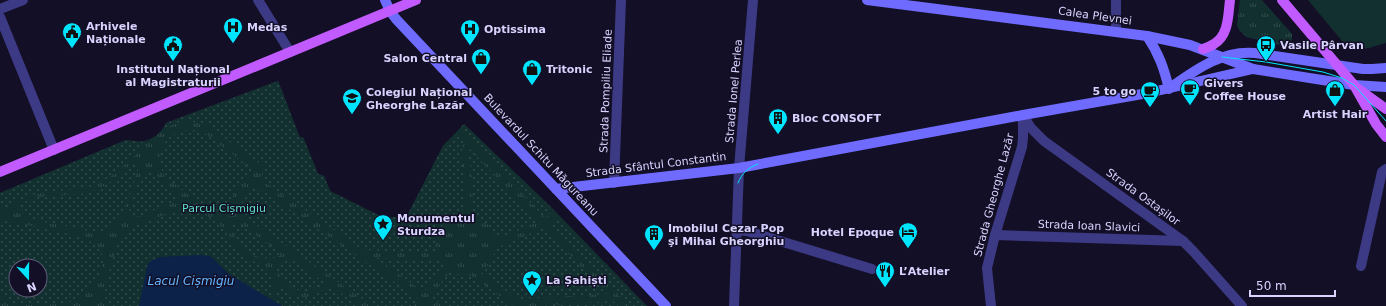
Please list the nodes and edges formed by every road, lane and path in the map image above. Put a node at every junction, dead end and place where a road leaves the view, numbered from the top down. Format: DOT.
graph roads {
  1 [pos="23,0"];
  2 [pos="258,0"];
  3 [pos="386,0"];
  4 [pos="416,0"];
  5 [pos="621,0"];
  6 [pos="753,0"];
  7 [pos="867,0"];
  8 [pos="1116,0"];
  9 [pos="1230,0"];
  10 [pos="1282,0"];
  11 [pos="0,9"];
  12 [pos="390,11"];
  13 [pos="0,17"];
  14 [pos="1116,31"];
  15 [pos="1147,36"];
  16 [pos="1203,49"];
  17 [pos="290,52"];
  18 [pos="1222,58"];
  19 [pos="1338,65"];
  20 [pos="1386,68"];
  21 [pos="1253,69"];
  22 [pos="1354,85"];
  23 [pos="1386,87"];
  24 [pos="1169,89"];
  25 [pos="1386,109"];
  26 [pos="1023,115"];
  27 [pos="1386,137"];
  28 [pos="54,150"];
  29 [pos="739,168"];
  30 [pos="1386,169"];
  31 [pos="0,172"];
  32 [pos="614,183"];
  33 [pos="556,189"];
  34 [pos="736,230"];
  35 [pos="995,235"];
  36 [pos="1183,241"];
  37 [pos="1361,266"];
  38 [pos="872,269"];
  39 [pos="666,306"];
  40 [pos="734,306"];
  41 [pos="991,306"];
  42 [pos="1242,306"];
  1 -- 11 [label="street"];
  2 -- 17 [label="street"];
  3 -- 12 [label="street, Bulevardul Schitu Măgureanu"];
  4 -- 12 [label="main road"];
  5 -- 32 [label="street, Strada Pompiliu Eliade"];
  6 -- 29 [label="street, Strada Ionel Perlea"];
  7 -- 14 [label="street, Calea Plevnei"];
  8 -- 14 [label="street"];
  9 -- 16 [label="main road"];
  10 -- 19 [label="main road"];
  12 -- 17 [label="main road"];
  12 -- 33 [label="street, Bulevardul Schitu Măgureanu"];
  13 -- 28 [label="street"];
  14 -- 15 [label="street, Calea Plevnei"];
  15 -- 16 [label="street, Calea Plevnei"];
  15 -- 24 [label="street"];
  16 -- 18 [label="street, Calea Plevnei"];
  17 -- 28 [label="main road"];
  18 -- 19 [label="street"];
  18 -- 21 [label="street, Calea Plevnei"];
  18 -- 24 [label="street"];
  19 -- 20 [label="street"];
  19 -- 22 [label="main road"];
  21 -- 22 [label="street, Calea Plevnei"];
  21 -- 24 [label="street, Calea Plevnei"];
  22 -- 23 [label="street, Calea Plevnei"];
  22 -- 25 [label="main road"];
  22 -- 27 [label="main road"];
  24 -- 26 [label="street, Calea Plevnei"];
  26 -- 29 [label="street, Strada Sfântul Constantin"];
  26 -- 35 [label="street, Strada Gheorghe Lazăr"];
  26 -- 36 [label="street, Strada Ostașilor"];
  28 -- 31 [label="main road"];
  29 -- 32 [label="street, Strada Sfântul Constantin"];
  29 -- 34 [label="street, Strada Ionel Perlea"];
  30 -- 37 [label="street"];
  32 -- 33 [label="street, Strada Sfântul Constantin"];
  33 -- 39 [label="street, Bulevardul Schitu Măgureanu"];
  34 -- 38 [label="street"];
  34 -- 40 [label="street, Strada Ionel Perlea"];
  35 -- 36 [label="street, Strada Ioan Slavici"];
  35 -- 41 [label="street, Strada Gheorghe Lazăr"];
  36 -- 42 [label="street, Strada Ostașilor"];
}
